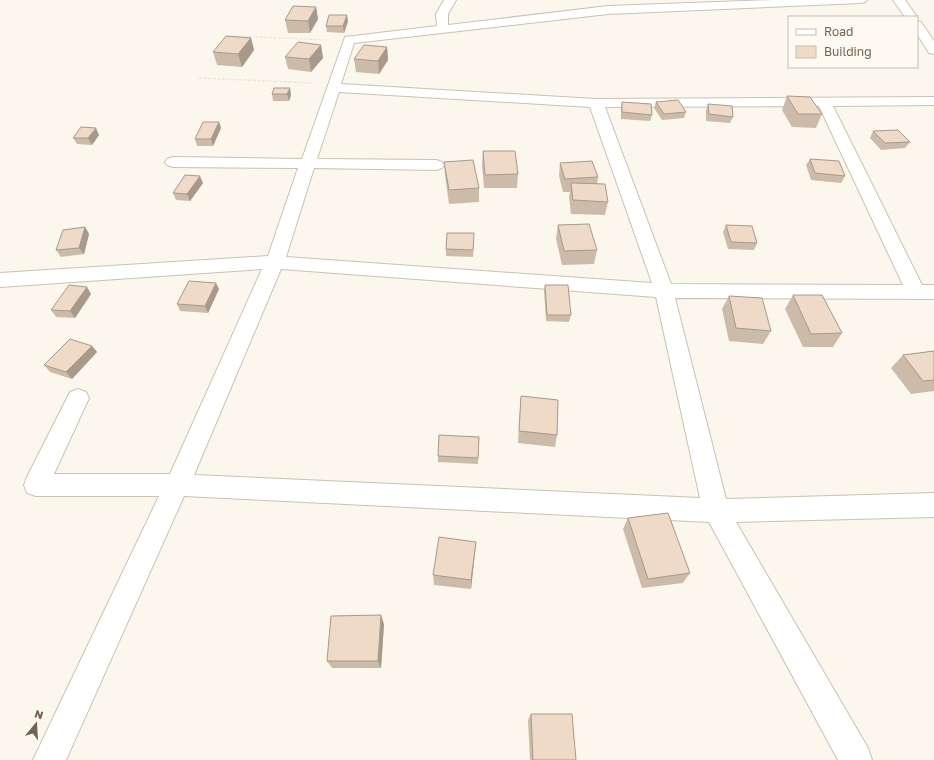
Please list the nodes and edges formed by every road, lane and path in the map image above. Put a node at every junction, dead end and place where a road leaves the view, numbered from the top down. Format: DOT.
graph roads {
  1 [pos="450,0"];
  2 [pos="861,0"];
  3 [pos="899,0"];
  4 [pos="605,5"];
  5 [pos="910,16"];
  6 [pos="918,26"];
  7 [pos="444,29"];
  8 [pos="234,36"];
  9 [pos="350,40"];
  10 [pos="933,47"];
  11 [pos="198,78"];
  12 [pos="333,88"];
  13 [pos="596,102"];
  14 [pos="824,102"];
  15 [pos="934,102"];
  16 [pos="173,162"];
  17 [pos="308,163"];
  18 [pos="436,165"];
  19 [pos="275,262"];
  20 [pos="0,280"];
  21 [pos="664,291"];
  22 [pos="925,292"];
  23 [pos="78,398"];
  24 [pos="177,485"];
  25 [pos="934,504"];
  26 [pos="716,511"];
  27 [pos="49,760"];
  28 [pos="856,760"];
  1 -- 7 [label="street"];
  2 -- 4 [label="street"];
  3 -- 5 [label="street"];
  4 -- 7 [label="street"];
  6 -- 10 [label="street"];
  7 -- 9 [label="street"];
  8 -- 9 [label="path"];
  9 -- 12 [label="street"];
  11 -- 12 [label="path"];
  12 -- 13 [label="street"];
  12 -- 17 [label="street"];
  13 -- 14 [label="street"];
  13 -- 21 [label="street"];
  14 -- 15 [label="street"];
  14 -- 22 [label="street"];
  16 -- 17 [label="street"];
  17 -- 18 [label="street"];
  17 -- 19 [label="street"];
  19 -- 20 [label="street"];
  19 -- 21 [label="street"];
  19 -- 24 [label="street"];
  21 -- 22 [label="street"];
  21 -- 26 [label="street"];
  23 -- 24 [label="street"];
  24 -- 26 [label="street"];
  24 -- 27 [label="street"];
  25 -- 26 [label="street"];
  26 -- 28 [label="street"];
}
